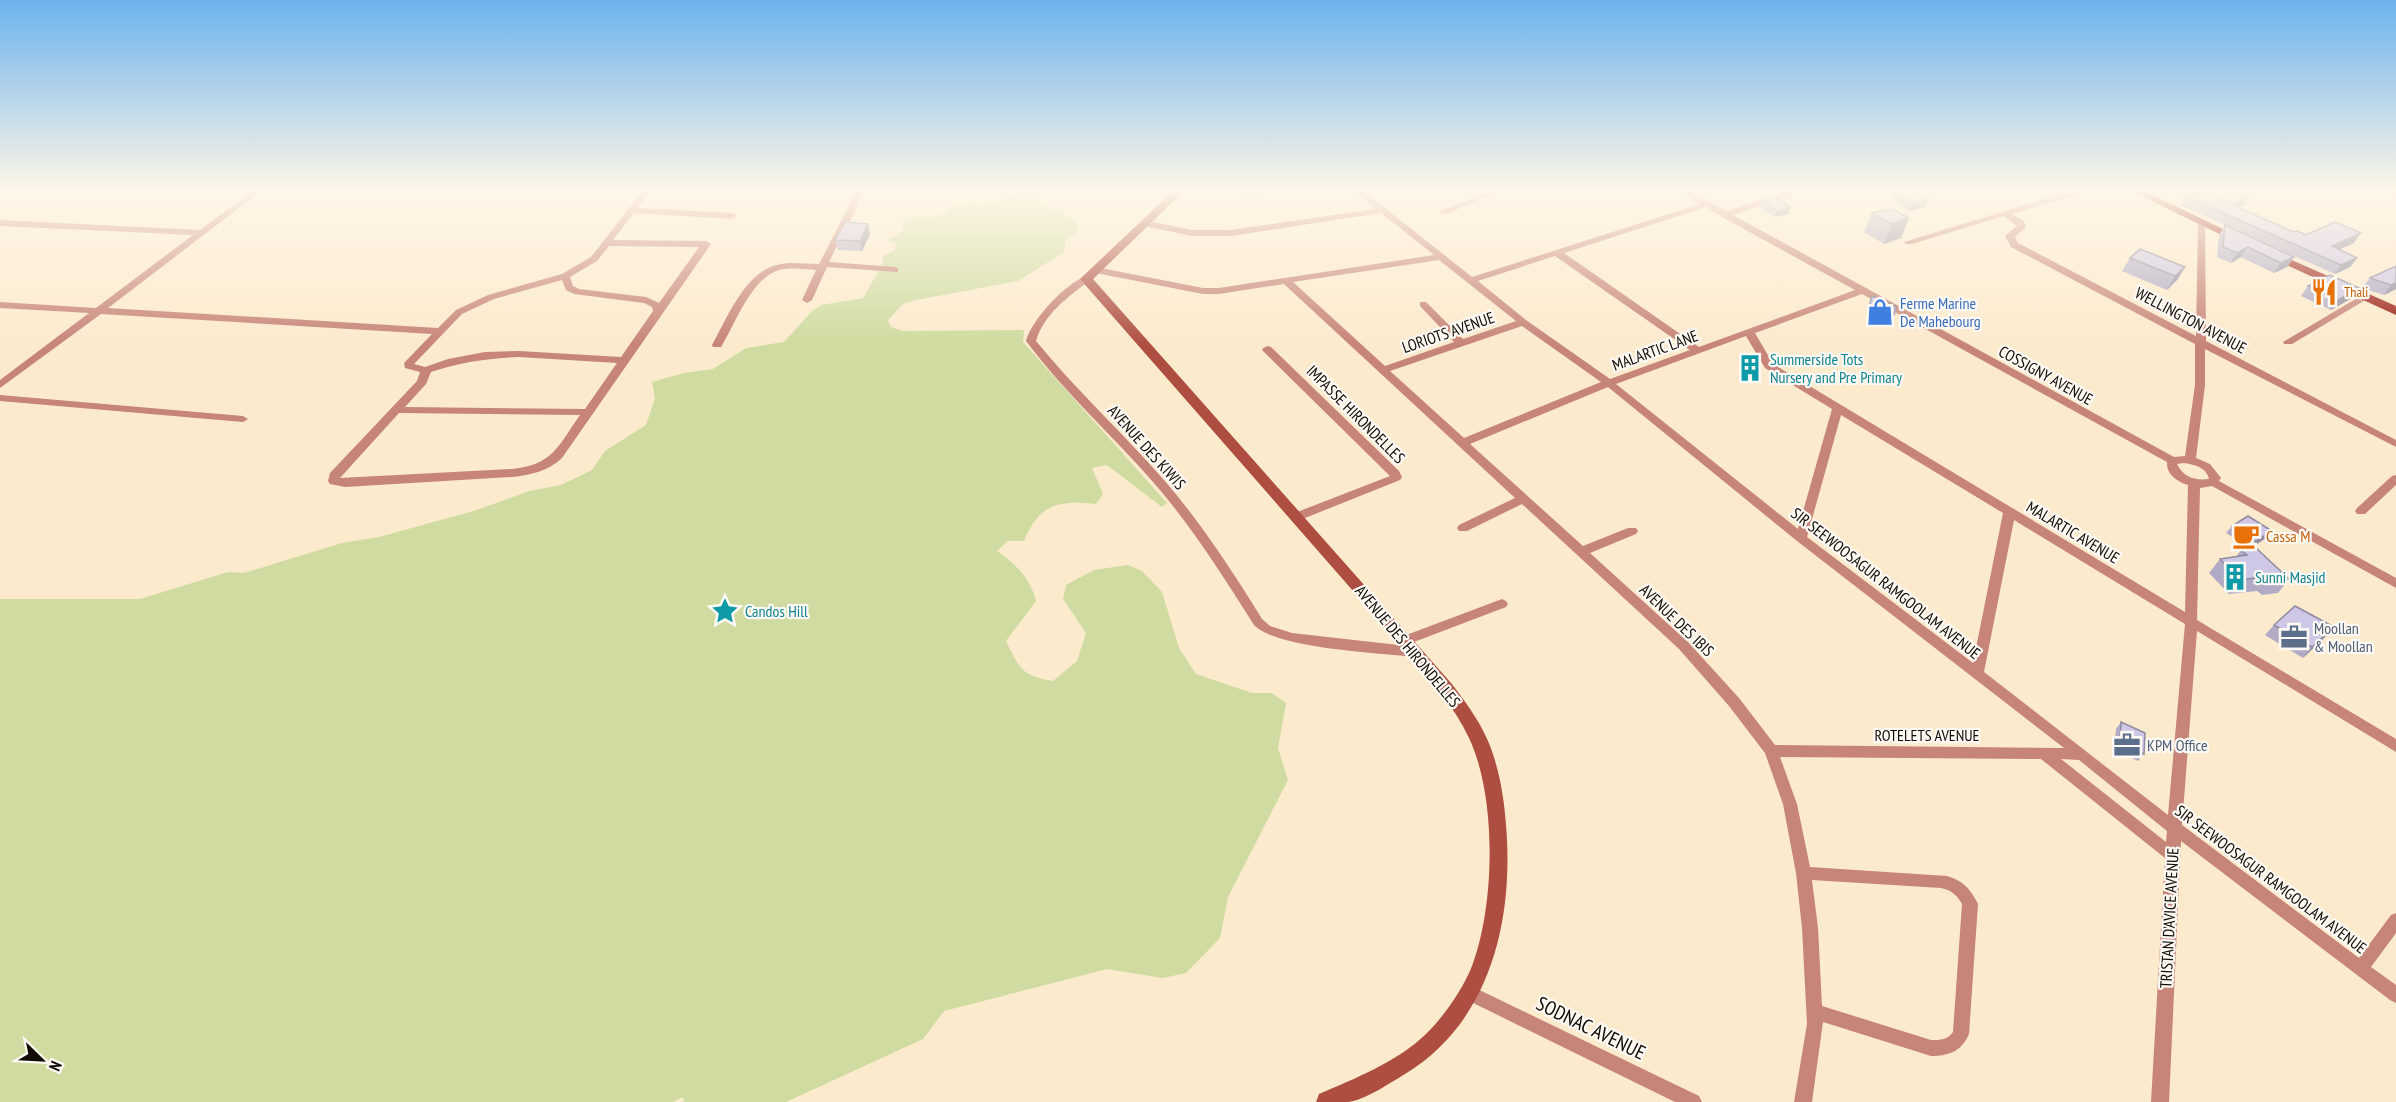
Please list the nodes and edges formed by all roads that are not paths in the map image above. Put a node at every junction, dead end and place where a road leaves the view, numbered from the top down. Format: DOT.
graph roads {
  1 [pos="189,243"];
  2 [pos="606,243"];
  3 [pos="649,243"];
  4 [pos="834,243"];
  5 [pos="1123,243"];
  6 [pos="1424,243"];
  7 [pos="1586,243"];
  8 [pos="1777,243"];
  9 [pos="2013,243"];
  10 [pos="2202,243"];
  11 [pos="2249,243"];
  12 [pos="1557,253"];
  13 [pos="1440,257"];
  14 [pos="823,265"];
  15 [pos="895,270"];
  16 [pos="1091,274"];
  17 [pos="565,276"];
  18 [pos="1472,280"];
  19 [pos="1286,281"];
  20 [pos="1861,291"];
  21 [pos="2364,297"];
  22 [pos="807,300"];
  23 [pos="1424,303"];
  24 [pos="0,305"];
  25 [pos="2394,308"];
  26 [pos="97,311"];
  27 [pos="658,311"];
  28 [pos="1523,322"];
  29 [pos="438,331"];
  30 [pos="1749,332"];
  31 [pos="2200,341"];
  32 [pos="2288,342"];
  33 [pos="1461,343"];
  34 [pos="717,345"];
  35 [pos="1267,350"];
  36 [pos="1698,351"];
  37 [pos="625,360"];
  38 [pos="426,370"];
  39 [pos="1382,370"];
  40 [pos="1610,383"];
  41 [pos="0,385"];
  42 [pos="0,398"];
  43 [pos="1838,408"];
  44 [pos="395,410"];
  45 [pos="588,412"];
  46 [pos="243,419"];
  47 [pos="1462,443"];
  48 [pos="2396,444"];
  49 [pos="2190,460"];
  50 [pos="2173,461"];
  51 [pos="2396,479"];
  52 [pos="2213,482"];
  53 [pos="2194,483"];
  54 [pos="1522,499"];
  55 [pos="2361,511"];
  56 [pos="2009,513"];
  57 [pos="1296,517"];
  58 [pos="1463,528"];
  59 [pos="1632,531"];
  60 [pos="1801,538"];
  61 [pos="1581,552"];
  62 [pos="2396,584"];
  63 [pos="1502,604"];
  64 [pos="2191,623"];
  65 [pos="1411,646"];
  66 [pos="1977,674"];
  67 [pos="2396,746"];
  68 [pos="1771,752"];
  69 [pos="2044,754"];
  70 [pos="2082,754"];
  71 [pos="2174,828"];
  72 [pos="2173,856"];
  73 [pos="1804,873"];
  74 [pos="2396,920"];
  75 [pos="2361,968"];
  76 [pos="1469,993"];
  77 [pos="2396,995"];
  78 [pos="1815,1012"];
  79 [pos="1327,1102"];
  80 [pos="1693,1102"];
  81 [pos="1803,1102"];
  82 [pos="2160,1102"];
  1 -- 26 [label="street"];
  2 -- 17 [label="street"];
  3 -- 27 [label="street"];
  4 -- 14 [label="street"];
  5 -- 16 [label="main road, AVENUE DES KIWIS"];
  6 -- 13 [label="street, SIR SEEWOOSAGUR RAMGOOLAM AVENUE"];
  7 -- 12 [label="street"];
  8 -- 20 [label="street, COSSIGNY AVENUE"];
  9 -- 31 [label="street, WELLINGTON AVENUE"];
  10 -- 31 [label="street"];
  11 -- 21 [label="main road"];
  12 -- 18 [label="street"];
  12 -- 36 [label="street"];
  13 -- 18 [label="street, SIR SEEWOOSAGUR RAMGOOLAM AVENUE"];
  13 -- 19 [label="street"];
  14 -- 15 [label="street"];
  14 -- 22 [label="street"];
  14 -- 34 [label="street"];
  16 -- 19 [label="street"];
  16 -- 57 [label="main road, AVENUE DES HIRONDELLES"];
  16 -- 65 [label="street, AVENUE DES KIWIS"];
  17 -- 27 [label="street"];
  17 -- 29 [label="street"];
  18 -- 28 [label="street, SIR SEEWOOSAGUR RAMGOOLAM AVENUE"];
  19 -- 39 [label="street, AVENUE DES IBIS"];
  20 -- 30 [label="street, MALARTIC LANE"];
  20 -- 50 [label="street, COSSIGNY AVENUE"];
  21 -- 25 [label="main road"];
  21 -- 32 [label="street"];
  23 -- 33 [label="street"];
  24 -- 26 [label="street"];
  26 -- 29 [label="street"];
  26 -- 41 [label="street"];
  27 -- 37 [label="street"];
  28 -- 33 [label="street, LORIOTS AVENUE"];
  28 -- 40 [label="street, SIR SEEWOOSAGUR RAMGOOLAM AVENUE"];
  29 -- 38 [label="street"];
  30 -- 36 [label="street, MALARTIC LANE"];
  30 -- 43 [label="street, MALARTIC AVENUE"];
  31 -- 48 [label="street, WELLINGTON AVENUE"];
  31 -- 49 [label="street"];
  33 -- 39 [label="street, LORIOTS AVENUE"];
  35 -- 57 [label="street, IMPASSE HIRONDELLES"];
  36 -- 40 [label="street, MALARTIC LANE"];
  37 -- 38 [label="street"];
  37 -- 45 [label="street"];
  38 -- 44 [label="street"];
  39 -- 47 [label="street, AVENUE DES IBIS"];
  40 -- 47 [label="street, MALARTIC LANE"];
  40 -- 60 [label="street, SIR SEEWOOSAGUR RAMGOOLAM AVENUE"];
  42 -- 46 [label="street"];
  43 -- 56 [label="street, MALARTIC AVENUE"];
  43 -- 60 [label="street"];
  44 -- 45 [label="street"];
  44 -- 45 [label="street"];
  47 -- 54 [label="street, AVENUE DES IBIS"];
  49 -- 50 [label="street"];
  49 -- 52 [label="street"];
  50 -- 53 [label="street"];
  51 -- 55 [label="street"];
  52 -- 53 [label="street"];
  52 -- 62 [label="street"];
  53 -- 64 [label="street, TRISTAN D'AVICE AVENUE"];
  54 -- 58 [label="street"];
  54 -- 61 [label="street, AVENUE DES IBIS"];
  56 -- 64 [label="street, MALARTIC AVENUE"];
  56 -- 66 [label="street"];
  57 -- 65 [label="main road, AVENUE DES HIRONDELLES"];
  59 -- 61 [label="street"];
  60 -- 66 [label="street, SIR SEEWOOSAGUR RAMGOOLAM AVENUE"];
  61 -- 68 [label="street, AVENUE DES IBIS"];
  63 -- 65 [label="street"];
  64 -- 67 [label="street, MALARTIC AVENUE"];
  64 -- 71 [label="street, TRISTAN D'AVICE AVENUE"];
  65 -- 76 [label="main road, AVENUE DES HIRONDELLES"];
  66 -- 70 [label="street, SIR SEEWOOSAGUR RAMGOOLAM AVENUE"];
  68 -- 69 [label="street, ROTELETS AVENUE"];
  68 -- 73 [label="street, AVENUE DES IBIS"];
  69 -- 70 [label="street, ROTELETS AVENUE"];
  69 -- 72 [label="street"];
  70 -- 71 [label="street, SIR SEEWOOSAGUR RAMGOOLAM AVENUE"];
  71 -- 72 [label="street, TRISTAN D'AVICE AVENUE"];
  71 -- 75 [label="street, SIR SEEWOOSAGUR RAMGOOLAM AVENUE"];
  72 -- 82 [label="street, TRISTAN D'AVICE AVENUE"];
  73 -- 78 [label="street, AVENUE DES IBIS"];
  73 -- 78 [label="street"];
  74 -- 75 [label="street"];
  75 -- 77 [label="street, SIR SEEWOOSAGUR RAMGOOLAM AVENUE"];
  76 -- 79 [label="main road, AVENUE DES HIRONDELLES"];
  76 -- 80 [label="street, SODNAC AVENUE"];
  78 -- 81 [label="street, AVENUE DES IBIS"];
}
